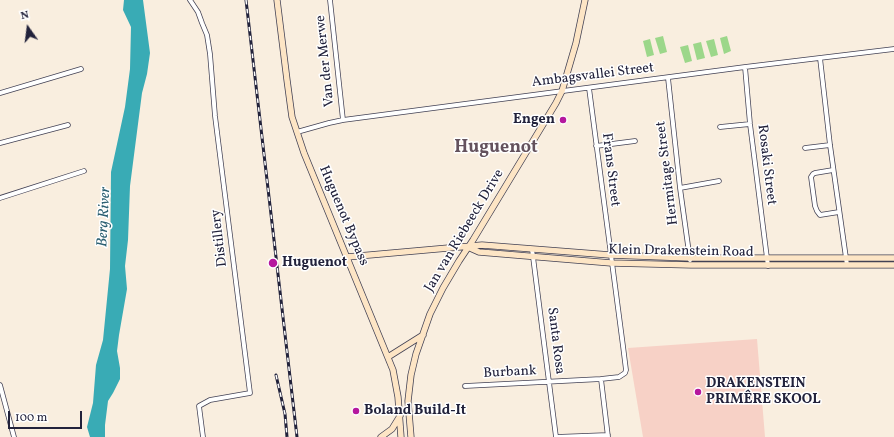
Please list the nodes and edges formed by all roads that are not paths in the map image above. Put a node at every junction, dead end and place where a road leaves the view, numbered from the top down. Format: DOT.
graph roads {
  1 [pos="190,0"];
  2 [pos="277,0"];
  3 [pos="330,0"];
  4 [pos="585,0"];
  5 [pos="894,49"];
  6 [pos="820,58"];
  7 [pos="745,67"];
  8 [pos="81,69"];
  9 [pos="668,78"];
  10 [pos="589,88"];
  11 [pos="562,91"];
  12 [pos="0,93"];
  13 [pos="343,120"];
  14 [pos="750,124"];
  15 [pos="68,125"];
  16 [pos="720,128"];
  17 [pos="296,132"];
  18 [pos="634,141"];
  19 [pos="0,143"];
  20 [pos="830,145"];
  21 [pos="596,146"];
  22 [pos="805,148"];
  23 [pos="833,170"];
  24 [pos="84,171"];
  25 [pos="719,181"];
  26 [pos="680,188"];
  27 [pos="0,191"];
  28 [pos="1,197"];
  29 [pos="839,212"];
  30 [pos="468,247"];
  31 [pos="532,249"];
  32 [pos="610,255"];
  33 [pos="532,256"];
  34 [pos="347,257"];
  35 [pos="690,258"];
  36 [pos="768,258"];
  37 [pos="846,258"];
  38 [pos="894,258"];
  39 [pos="611,263"];
  40 [pos="691,265"];
  41 [pos="847,265"];
  42 [pos="894,265"];
  43 [pos="768,266"];
  44 [pos="423,335"];
  45 [pos="388,357"];
  46 [pos="626,370"];
  47 [pos="600,379"];
  48 [pos="549,381"];
  49 [pos="0,385"];
  50 [pos="465,386"];
  51 [pos="400,415"];
  52 [pos="608,436"];
  53 [pos="14,437"];
  54 [pos="203,437"];
  55 [pos="381,437"];
  56 [pos="400,437"];
  57 [pos="412,437"];
  58 [pos="556,437"];
  1 -- 54 [label="street, Distillery"];
  2 -- 17 [label="main road, Huguenot Bypass"];
  3 -- 13 [label="street, Van der Merwe"];
  4 -- 11 [label="main road, Jan van Riebeeck Drive"];
  5 -- 6 [label="street, Ambagsvallei Street"];
  6 -- 7 [label="street, Ambagsvallei Street"];
  6 -- 20 [label="street"];
  7 -- 9 [label="street, Ambagsvallei Street"];
  7 -- 14 [label="street, Rosaki Street"];
  8 -- 12 [label="street"];
  9 -- 10 [label="street, Ambagsvallei Street"];
  9 -- 26 [label="street, Hermitage Street"];
  10 -- 11 [label="street, Ambagsvallei Street"];
  10 -- 21 [label="street, Frans Street"];
  11 -- 13 [label="street, Ambagsvallei Street"];
  11 -- 30 [label="main road, Jan van Riebeeck Drive"];
  13 -- 17 [label="street, Ambagsvallei Street"];
  14 -- 16 [label="street"];
  14 -- 36 [label="street, Rosaki Street"];
  15 -- 19 [label="street"];
  17 -- 34 [label="main road, Huguenot Bypass"];
  18 -- 21 [label="street"];
  20 -- 22 [label="street"];
  20 -- 23 [label="street"];
  21 -- 32 [label="street, Frans Street"];
  23 -- 29 [label="street"];
  23 -- 29 [label="street"];
  24 -- 28 [label="street"];
  25 -- 26 [label="street"];
  26 -- 35 [label="street, Hermitage Street"];
  27 -- 28 [label="street"];
  29 -- 37 [label="street"];
  30 -- 31 [label="main road, Klein Drakenstein Road"];
  30 -- 33 [label="main road, Klein Drakenstein Road"];
  30 -- 34 [label="main road, Klein Drakenstein Road"];
  30 -- 44 [label="main road, Jan van Riebeeck Drive"];
  31 -- 32 [label="main road, Klein Drakenstein Road"];
  31 -- 33 [label="street, Santa Rosa"];
  32 -- 35 [label="main road, Klein Drakenstein Road"];
  32 -- 39 [label="street, Frans Street"];
  33 -- 39 [label="main road, Klein Drakenstein Road"];
  33 -- 48 [label="street, Santa Rosa"];
  34 -- 45 [label="main road, Huguenot Bypass"];
  35 -- 36 [label="main road, Klein Drakenstein Road"];
  35 -- 40 [label="street, Hermitage Street"];
  36 -- 37 [label="main road, Klein Drakenstein Road"];
  36 -- 43 [label="street, Rosaki Street"];
  37 -- 38 [label="main road, Klein Drakenstein Road"];
  37 -- 41 [label="street"];
  39 -- 40 [label="main road, Klein Drakenstein Road"];
  39 -- 46 [label="street, Frans Street"];
  40 -- 43 [label="main road, Klein Drakenstein Road"];
  41 -- 42 [label="main road, Klein Drakenstein Road"];
  41 -- 43 [label="main road, Klein Drakenstein Road"];
  44 -- 45 [label="main road"];
  44 -- 57 [label="main road, Jan van Riebeeck Drive"];
  45 -- 51 [label="main road, Huguenot Bypass"];
  46 -- 47 [label="street, Burbank"];
  47 -- 48 [label="street, Burbank"];
  47 -- 52 [label="street"];
  48 -- 50 [label="street, Burbank"];
  48 -- 58 [label="street, Santa Rosa"];
  49 -- 53 [label="street"];
  51 -- 55 [label="main road"];
  51 -- 56 [label="main road, Huguenot Bypass"];
  52 -- 58 [label="street"];
  56 -- 57 [label="main road"];
}
